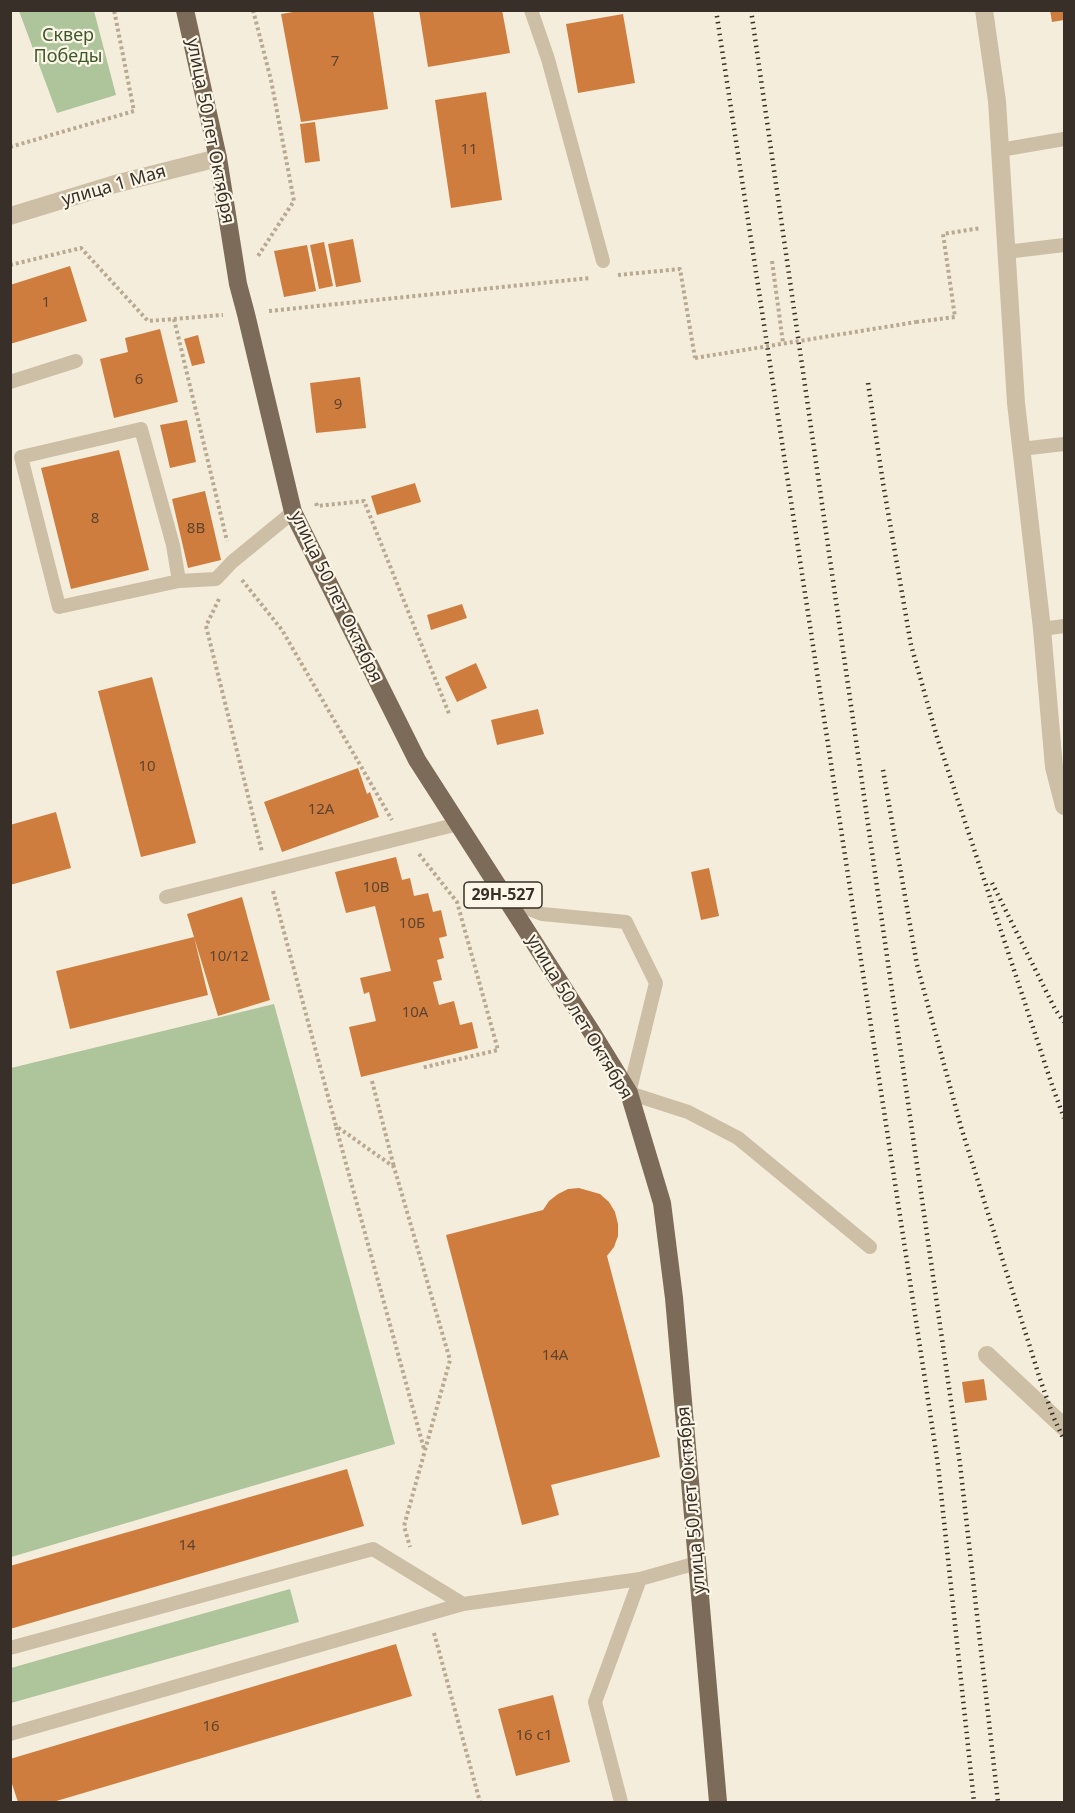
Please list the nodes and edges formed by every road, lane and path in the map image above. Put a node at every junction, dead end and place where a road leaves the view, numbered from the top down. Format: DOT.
graph roads {
  1 [pos="114,10"];
  2 [pos="185,10"];
  3 [pos="253,10"];
  4 [pos="531,10"];
  5 [pos="984,10"];
  6 [pos="1065,139"];
  7 [pos="10,147"];
  8 [pos="1000,150"];
  9 [pos="218,158"];
  10 [pos="10,216"];
  11 [pos="1005,225"];
  12 [pos="1065,246"];
  13 [pos="1006,252"];
  14 [pos="255,260"];
  15 [pos="603,261"];
  16 [pos="772,261"];
  17 [pos="10,265"];
  18 [pos="617,275"];
  19 [pos="595,278"];
  20 [pos="246,314"];
  21 [pos="174,319"];
  22 [pos="783,343"];
  23 [pos="76,361"];
  24 [pos="10,382"];
  25 [pos="1065,444"];
  26 [pos="1021,449"];
  27 [pos="317,506"];
  28 [pos="293,512"];
  29 [pos="232,562"];
  30 [pos="179,581"];
  31 [pos="1065,627"];
  32 [pos="1042,629"];
  33 [pos="450,716"];
  34 [pos="1065,806"];
  35 [pos="458,824"];
  36 [pos="267,871"];
  37 [pos="166,897"];
  38 [pos="506,900"];
  39 [pos="463,1059"];
  40 [pos="422,1068"];
  41 [pos="372,1081"];
  42 [pos="629,1093"];
  43 [pos="336,1126"];
  44 [pos="394,1167"];
  45 [pos="870,1246"];
  46 [pos="987,1355"];
  47 [pos="1065,1427"];
  48 [pos="425,1452"];
  49 [pos="697,1563"];
  50 [pos="418,1576"];
  51 [pos="640,1579"];
  52 [pos="463,1604"];
  53 [pos="429,1614"];
  54 [pos="10,1648"];
  55 [pos="10,1734"];
  56 [pos="480,1803"];
  57 [pos="621,1803"];
  58 [pos="718,1803"];
  1 -- 7 [label="path"];
  2 -- 9 [label="main road, улица 50 лет Октября / 29Н-527"];
  3 -- 14 [label="path"];
  4 -- 15 [label="lane"];
  5 -- 8 [label="street"];
  6 -- 8 [label="lane"];
  8 -- 11 [label="street"];
  9 -- 10 [label="street, улица 1 Мая"];
  9 -- 20 [label="main road, улица 50 лет Октября / 29Н-527"];
  11 -- 13 [label="street"];
  11 -- 22 [label="path, bridge"];
  12 -- 13 [label="lane"];
  13 -- 26 [label="street"];
  16 -- 22 [label="path"];
  17 -- 21 [label="path"];
  18 -- 22 [label="path, bridge"];
  19 -- 20 [label="path"];
  20 -- 21 [label="path"];
  20 -- 28 [label="main road, улица 50 лет Октября / 29Н-527"];
  21 -- 29 [label="path"];
  23 -- 24 [label="lane"];
  25 -- 26 [label="lane"];
  26 -- 32 [label="street"];
  27 -- 33 [label="path"];
  28 -- 29 [label="lane"];
  28 -- 35 [label="main road, улица 50 лет Октября / 29Н-527"];
  29 -- 30 [label="lane"];
  29 -- 36 [label="path"];
  30 -- 30 [label="lane"];
  31 -- 32 [label="lane"];
  32 -- 34 [label="street"];
  35 -- 36 [label="lane"];
  35 -- 38 [label="main road, улица 50 лет Октября / 29Н-527"];
  36 -- 37 [label="lane"];
  36 -- 43 [label="path"];
  38 -- 42 [label="main road, улица 50 лет Октября / 29Н-527"];
  38 -- 42 [label="lane"];
  39 -- 40 [label="path"];
  41 -- 44 [label="path"];
  42 -- 45 [label="lane"];
  42 -- 49 [label="main road, улица 50 лет Октября / 29Н-527"];
  43 -- 44 [label="path"];
  43 -- 48 [label="path"];
  44 -- 48 [label="path"];
  46 -- 47 [label="street"];
  48 -- 50 [label="path"];
  49 -- 51 [label="lane"];
  49 -- 58 [label="main road, улица 50 лет Октября / 29Н-527"];
  50 -- 52 [label="lane"];
  50 -- 54 [label="lane"];
  51 -- 52 [label="lane"];
  51 -- 57 [label="lane"];
  52 -- 53 [label="lane"];
  53 -- 55 [label="lane"];
  53 -- 56 [label="path"];
}
